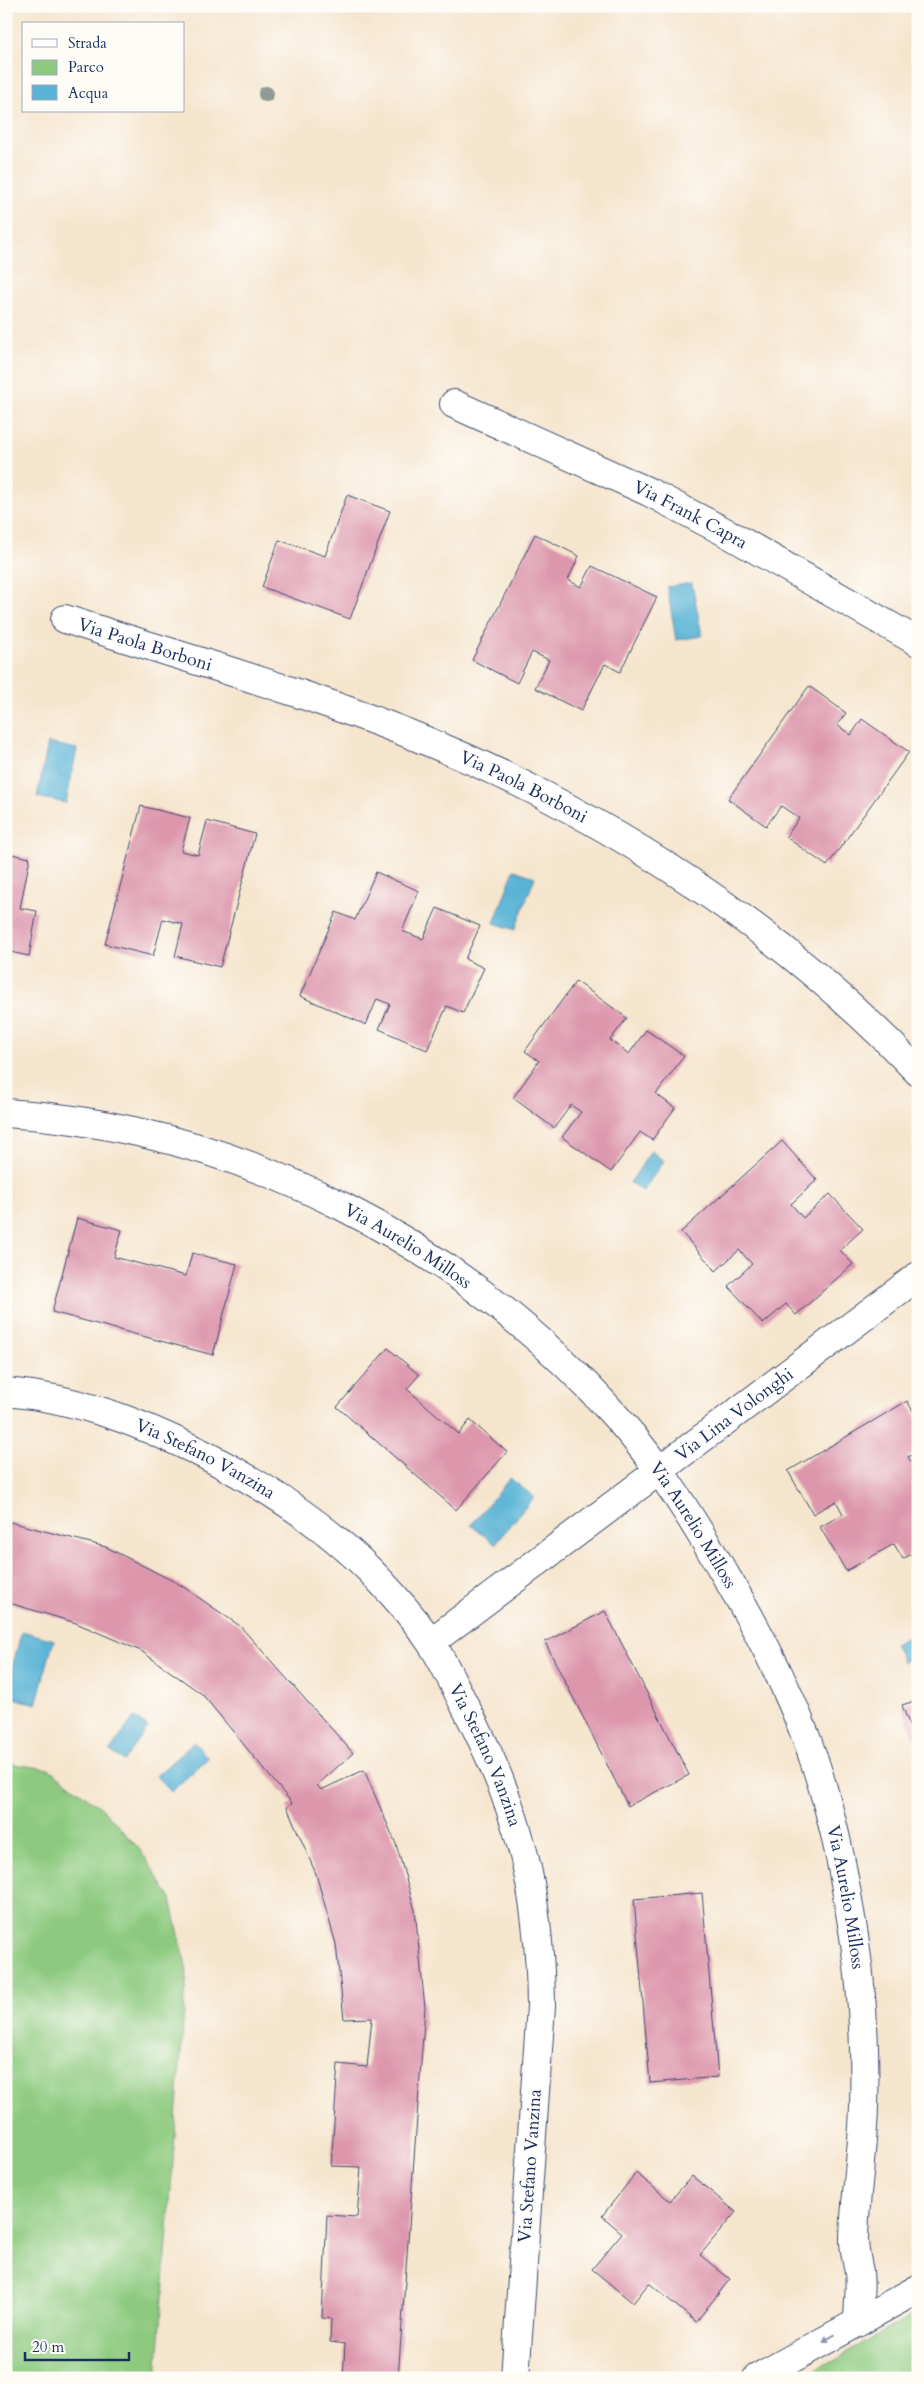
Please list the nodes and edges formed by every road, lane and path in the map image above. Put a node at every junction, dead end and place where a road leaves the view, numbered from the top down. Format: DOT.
graph roads {
  1 [pos="454,404"];
  2 [pos="65,619"];
  3 [pos="918,642"];
  4 [pos="918,1072"];
  5 [pos="6,1112"];
  6 [pos="918,1276"];
  7 [pos="6,1392"];
  8 [pos="659,1469"];
  9 [pos="431,1642"];
  10 [pos="918,2289"];
  11 [pos="858,2322"];
  12 [pos="515,2378"];
  13 [pos="757,2378"];
  1 -- 3 [label="street, Via Frank Capra"];
  2 -- 4 [label="street, Via Paola Borboni"];
  5 -- 8 [label="street, Via Aurelio Milloss"];
  6 -- 8 [label="street, Via Lina Volonghi"];
  7 -- 9 [label="street, Via Stefano Vanzina"];
  8 -- 9 [label="street, Via Lina Volonghi"];
  8 -- 11 [label="street, Via Aurelio Milloss"];
  9 -- 12 [label="street, Via Stefano Vanzina"];
  10 -- 11 [label="street"];
  11 -- 13 [label="street, one-way"];
}
